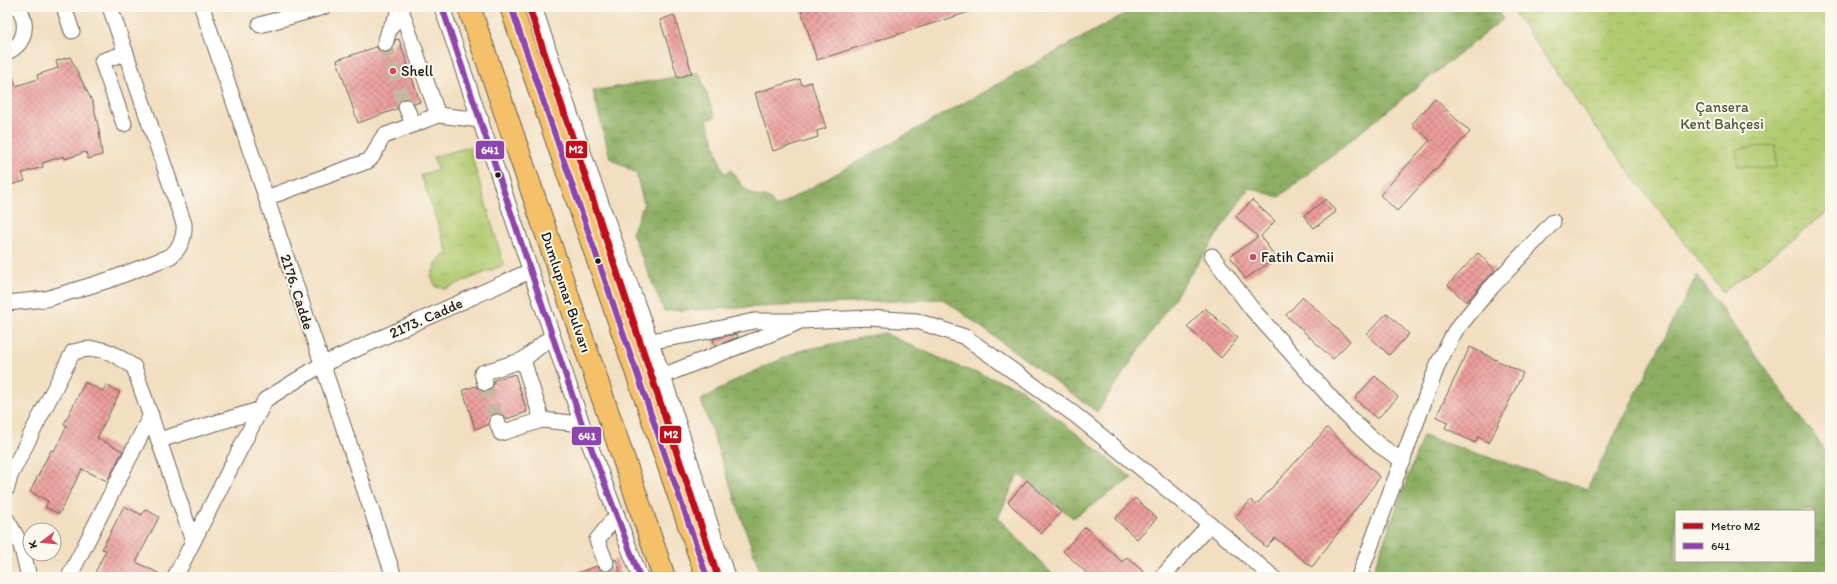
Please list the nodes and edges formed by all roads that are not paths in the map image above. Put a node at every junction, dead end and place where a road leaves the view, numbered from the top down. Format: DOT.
graph roads {
  1 [pos="18,7"];
  2 [pos="64,7"];
  3 [pos="110,7"];
  4 [pos="202,7"];
  5 [pos="322,7"];
  6 [pos="402,7"];
  7 [pos="442,7"];
  8 [pos="469,7"];
  9 [pos="511,7"];
  10 [pos="534,7"];
  11 [pos="260,25"];
  12 [pos="72,31"];
  13 [pos="385,44"];
  14 [pos="7,52"];
  15 [pos="126,53"];
  16 [pos="406,107"];
  17 [pos="438,115"];
  18 [pos="481,120"];
  19 [pos="124,124"];
  20 [pos="413,124"];
  21 [pos="266,198"];
  22 [pos="1552,222"];
  23 [pos="1212,256"];
  24 [pos="530,271"];
  25 [pos="7,303"];
  26 [pos="799,321"];
  27 [pos="552,336"];
  28 [pos="651,341"];
  29 [pos="523,360"];
  30 [pos="322,365"];
  31 [pos="663,376"];
  32 [pos="485,383"];
  33 [pos="260,410"];
  34 [pos="151,415"];
  35 [pos="542,420"];
  36 [pos="497,422"];
  37 [pos="582,424"];
  38 [pos="159,440"];
  39 [pos="1403,461"];
  40 [pos="7,488"];
  41 [pos="617,515"];
  42 [pos="7,520"];
  43 [pos="1210,524"];
  44 [pos="11,533"];
  45 [pos="193,541"];
  46 [pos="606,563"];
  47 [pos="29,577"];
  48 [pos="69,577"];
  49 [pos="175,577"];
  50 [pos="394,577"];
  51 [pos="640,577"];
  52 [pos="664,577"];
  53 [pos="707,577"];
  54 [pos="727,577"];
  55 [pos="1162,577"];
  56 [pos="1273,577"];
  57 [pos="1359,577"];
  1 -- 14 [label="street"];
  2 -- 12 [label="street"];
  3 -- 15 [label="street"];
  4 -- 21 [label="street, 2176. Cadde"];
  5 -- 11 [label="street"];
  6 -- 13 [label="street"];
  6 -- 17 [label="street"];
  7 -- 18 [label="street"];
  8 -- 52 [label="highway, Dumlupınar Bulvarı"];
  9 -- 53 [label="highway"];
  10 -- 28 [label="street"];
  15 -- 19 [label="street"];
  15 -- 25 [label="street"];
  16 -- 20 [label="street"];
  17 -- 18 [label="street"];
  17 -- 20 [label="street"];
  18 -- 24 [label="street"];
  20 -- 21 [label="street"];
  21 -- 30 [label="street, 2176. Cadde"];
  22 -- 39 [label="street"];
  23 -- 39 [label="street"];
  24 -- 27 [label="street"];
  24 -- 30 [label="street, 2173. Cadde"];
  26 -- 28 [label="street"];
  26 -- 31 [label="street"];
  26 -- 43 [label="street"];
  27 -- 29 [label="street"];
  27 -- 37 [label="street"];
  28 -- 31 [label="street"];
  29 -- 32 [label="street"];
  29 -- 35 [label="street"];
  30 -- 33 [label="street, 2173. Cadde"];
  30 -- 50 [label="street, 2176. Cadde"];
  31 -- 54 [label="street"];
  33 -- 38 [label="street"];
  33 -- 45 [label="street, 2173. Cadde"];
  34 -- 38 [label="street"];
  34 -- 40 [label="street"];
  34 -- 48 [label="street"];
  35 -- 36 [label="street"];
  35 -- 37 [label="street"];
  37 -- 41 [label="street"];
  38 -- 45 [label="street"];
  39 -- 57 [label="street"];
  41 -- 46 [label="street"];
  41 -- 51 [label="street"];
  42 -- 44 [label="street"];
  43 -- 55 [label="street"];
  43 -- 56 [label="street"];
  44 -- 47 [label="street"];
  45 -- 49 [label="street, 2173. Cadde"];
}
